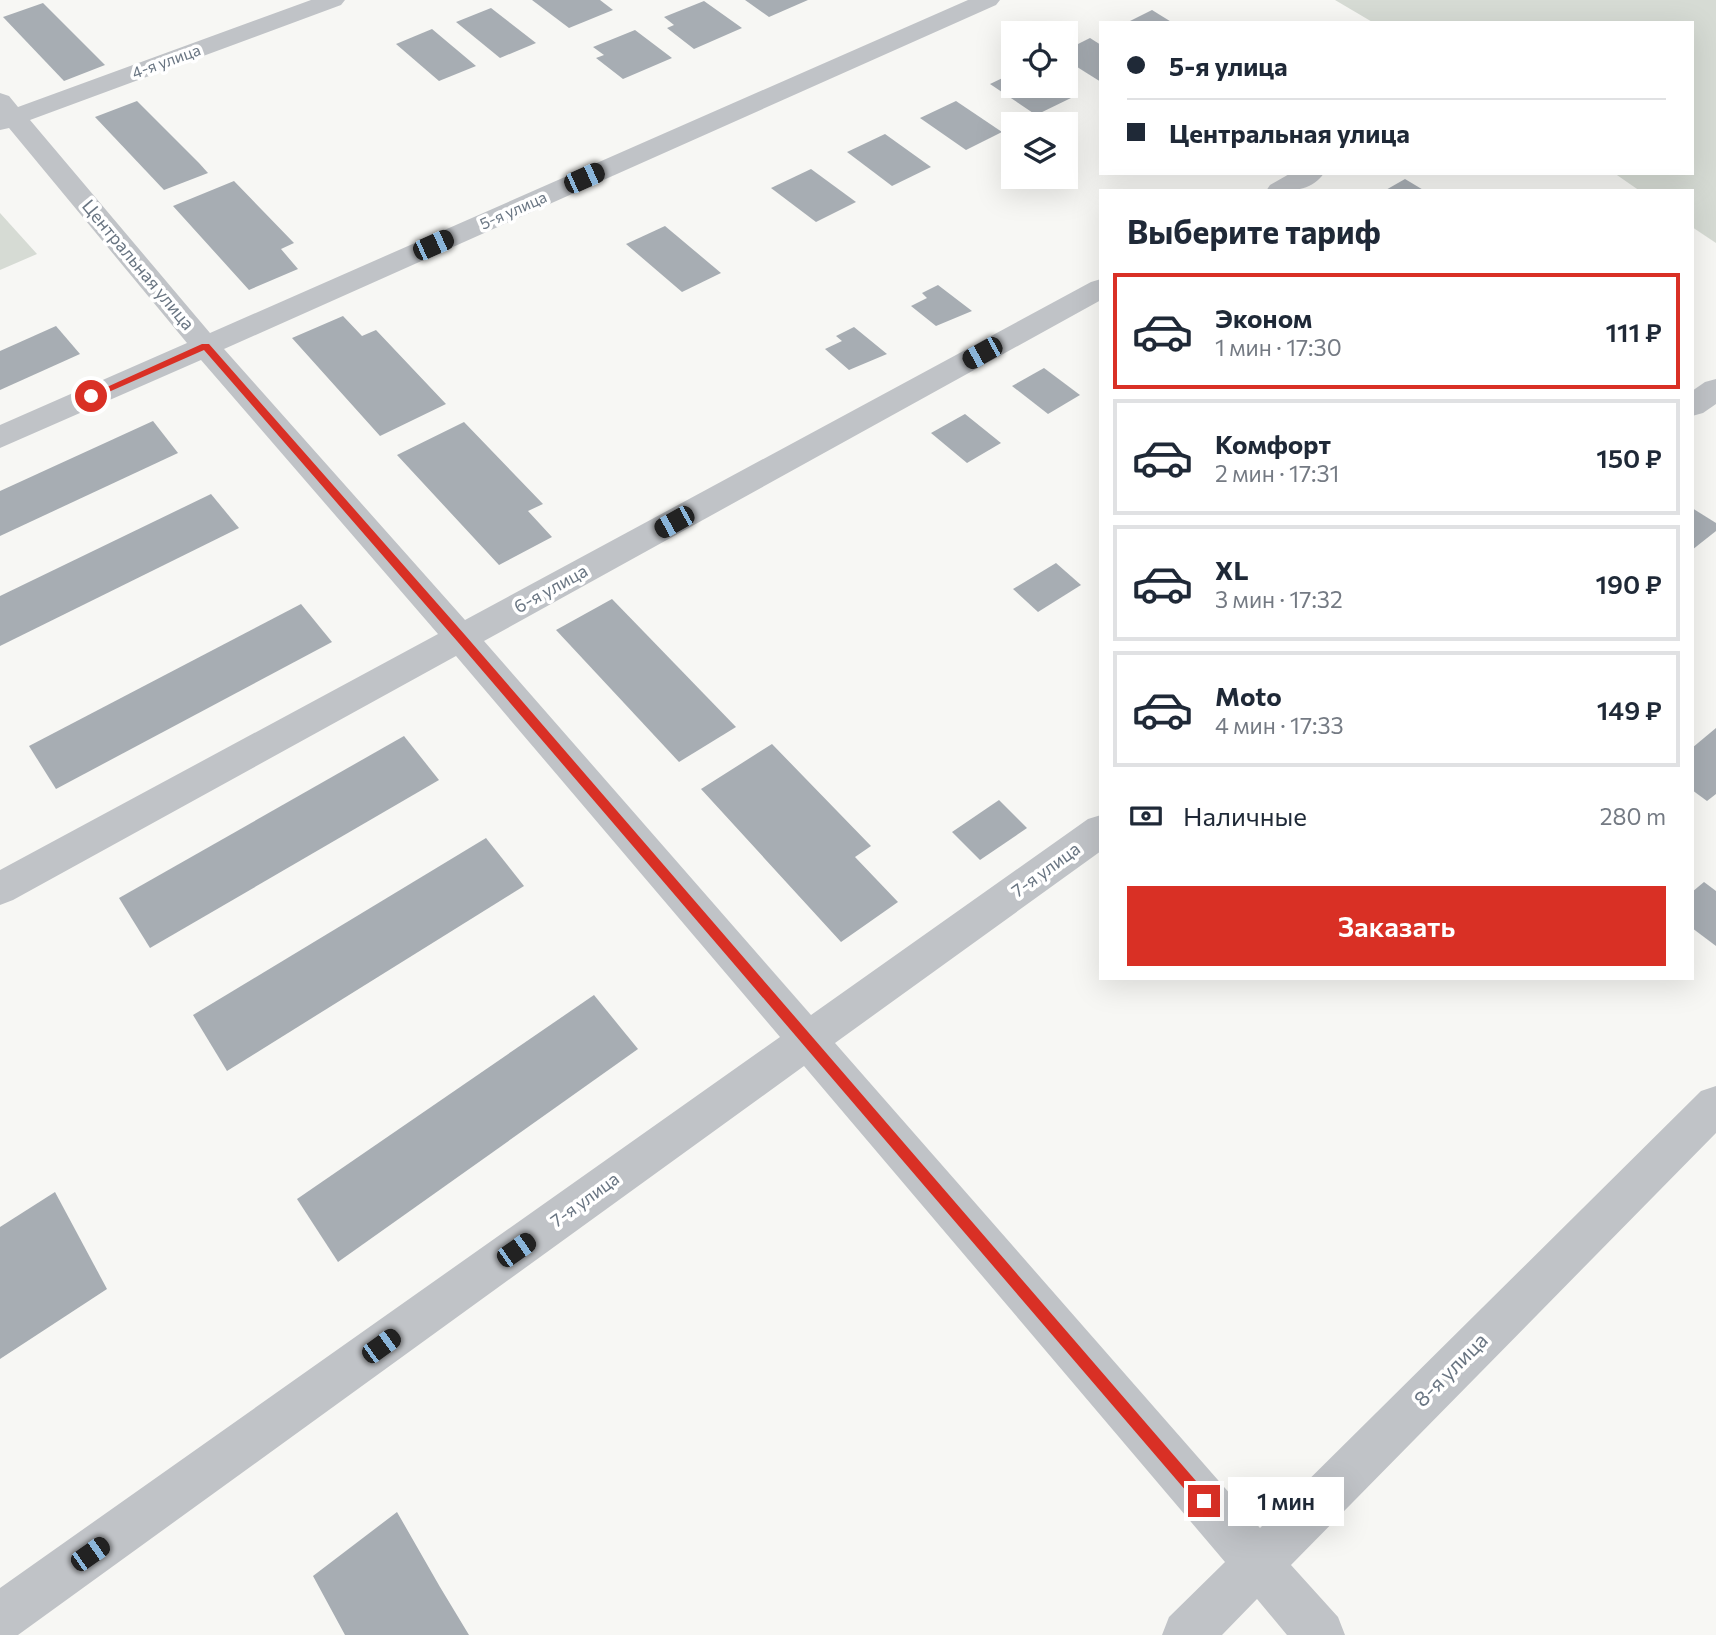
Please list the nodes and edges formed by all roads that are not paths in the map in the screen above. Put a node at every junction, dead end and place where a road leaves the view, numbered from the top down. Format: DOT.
graph roads {
  1 [pos="332,0"];
  2 [pos="988,0"];
  3 [pos="5,113"];
  4 [pos="1307,175"];
  5 [pos="1283,189"];
  6 [pos="1099,289"];
  7 [pos="205,346"];
  8 [pos="1716,389"];
  9 [pos="1694,405"];
  10 [pos="0,437"];
  11 [pos="461,638"];
  12 [pos="1099,831"];
  13 [pos="0,888"];
  14 [pos="807,1041"];
  15 [pos="1716,1105"];
  16 [pos="1258,1564"];
  17 [pos="0,1618"];
  18 [pos="1186,1635"];
  19 [pos="1320,1635"];
  1 -- 3 [label="street, 4-я улица"];
  2 -- 7 [label="street, 5-я улица"];
  3 -- 7 [label="street, Центральная улица"];
  4 -- 5 [label="street"];
  6 -- 11 [label="street, 6-я улица"];
  7 -- 10 [label="street, 5-я улица"];
  7 -- 11 [label="street, Центральная улица"];
  8 -- 9 [label="street"];
  11 -- 13 [label="street, 6-я улица"];
  11 -- 14 [label="street, Центральная улица"];
  12 -- 14 [label="street, 7-я улица"];
  14 -- 16 [label="street, Центральная улица"];
  14 -- 17 [label="street, 7-я улица"];
  15 -- 16 [label="street, 8-я улица"];
  16 -- 18 [label="street, 8-я улица"];
  16 -- 19 [label="street, Центральная улица"];
}
